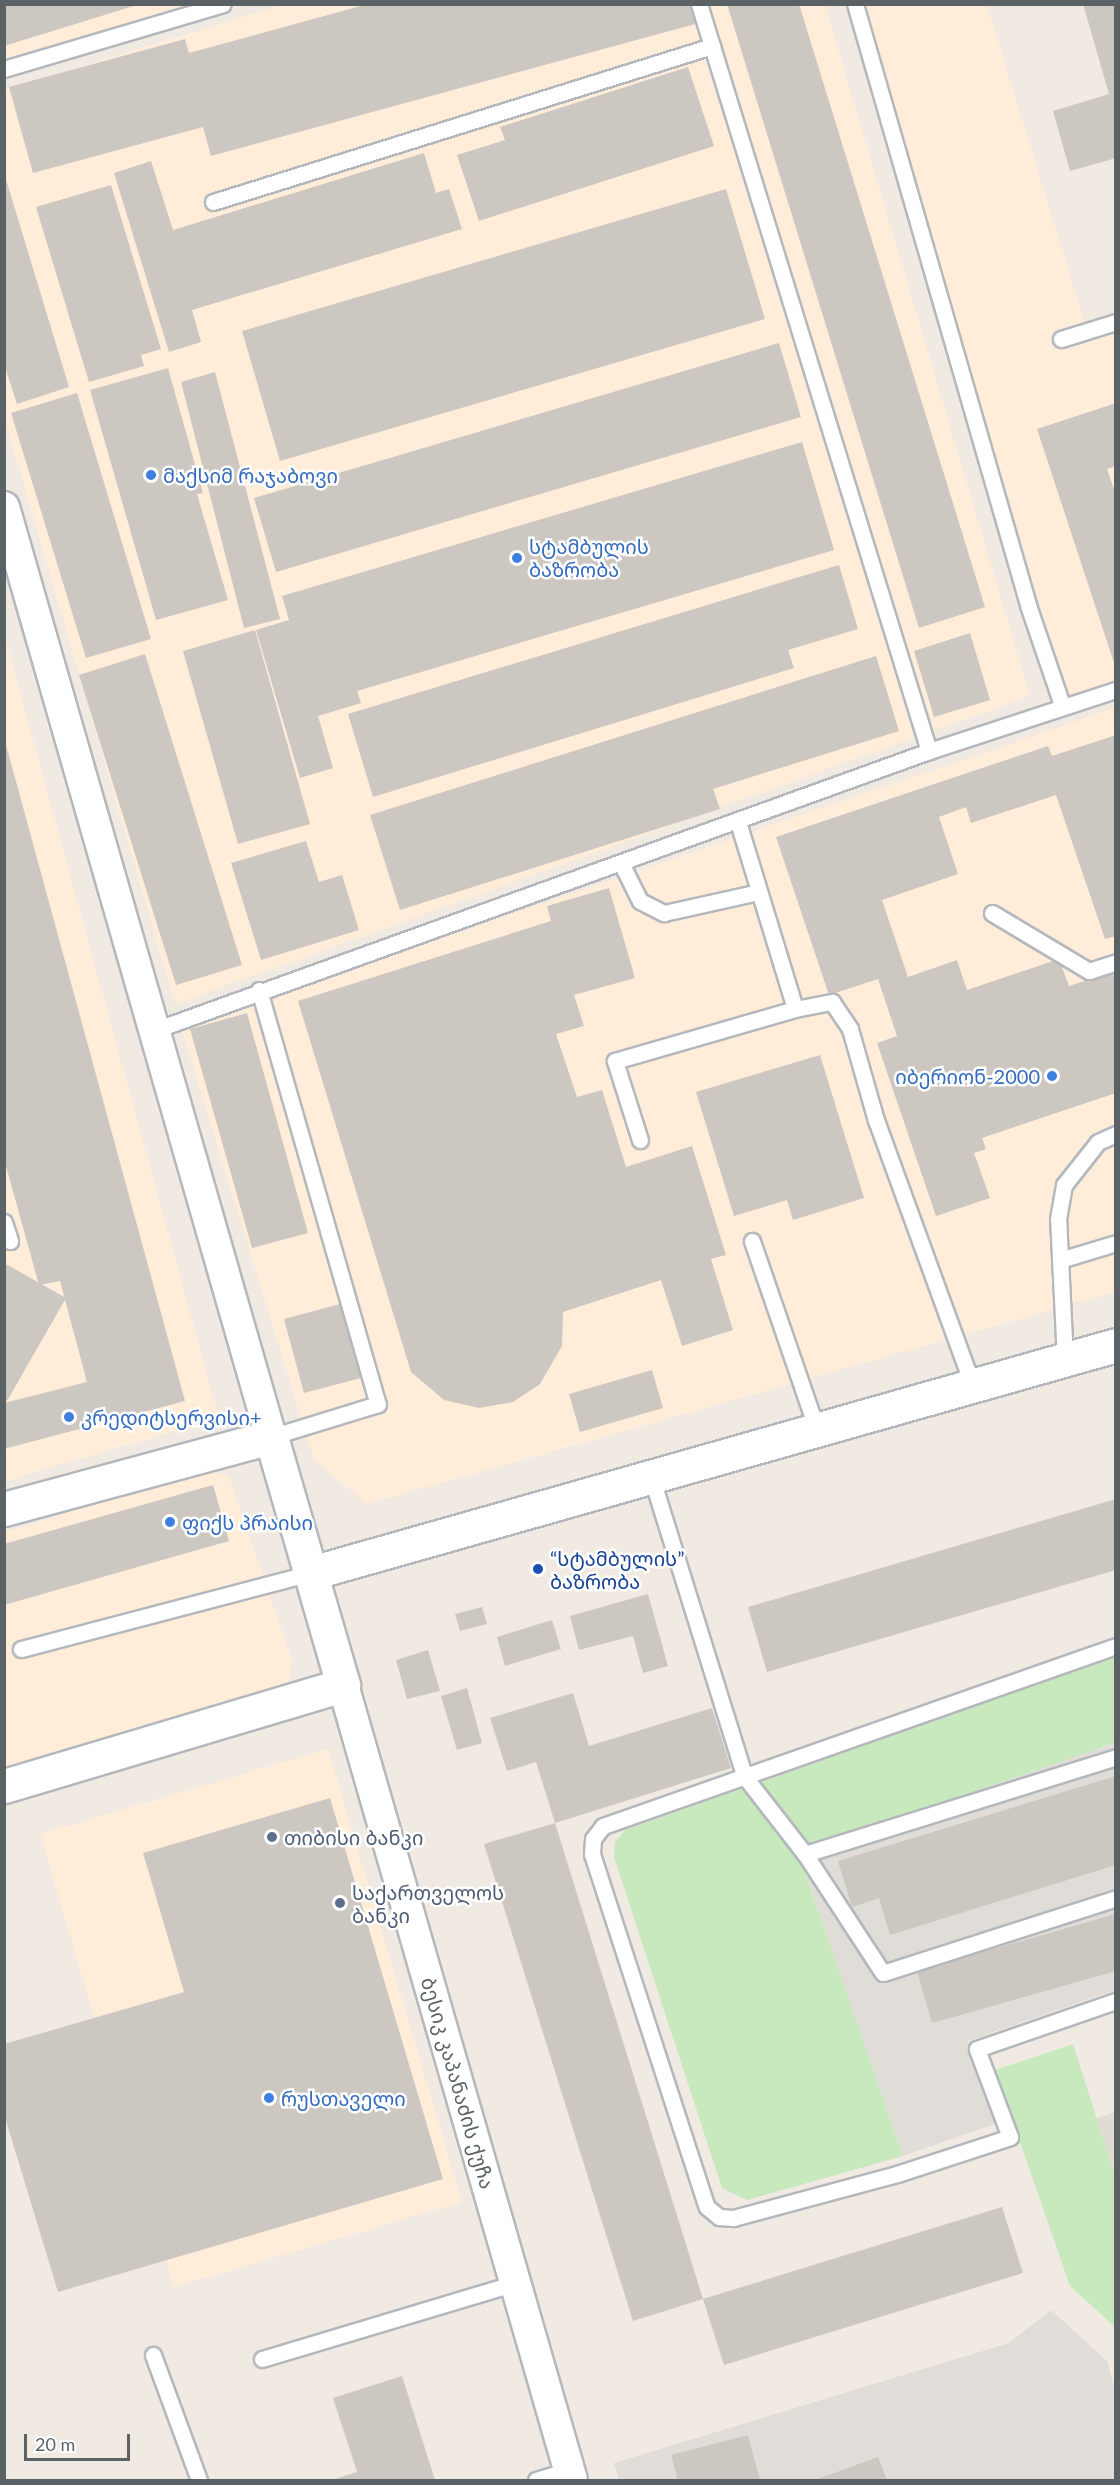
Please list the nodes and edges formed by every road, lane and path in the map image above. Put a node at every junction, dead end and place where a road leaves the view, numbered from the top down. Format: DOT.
graph roads {
  1 [pos="223,4"];
  2 [pos="699,4"];
  3 [pos="855,4"];
  4 [pos="712,46"];
  5 [pos="4,69"];
  6 [pos="213,202"];
  7 [pos="1116,322"];
  8 [pos="1061,339"];
  9 [pos="4,507"];
  10 [pos="1116,690"];
  11 [pos="1062,705"];
  12 [pos="929,751"];
  13 [pos="738,822"];
  14 [pos="621,863"];
  15 [pos="759,892"];
  16 [pos="992,913"];
  17 [pos="1116,962"];
  18 [pos="259,990"];
  19 [pos="795,1009"];
  20 [pos="155,1030"];
  21 [pos="1116,1134"];
  22 [pos="640,1140"];
  23 [pos="4,1222"];
  24 [pos="10,1241"];
  25 [pos="752,1241"];
  26 [pos="1116,1243"];
  27 [pos="1060,1260"];
  28 [pos="1116,1345"];
  29 [pos="1065,1359"];
  30 [pos="973,1386"];
  31 [pos="818,1430"];
  32 [pos="272,1437"];
  33 [pos="651,1476"];
  34 [pos="4,1509"];
  35 [pos="311,1573"];
  36 [pos="1116,1646"];
  37 [pos="21,1649"];
  38 [pos="343,1685"];
  39 [pos="1116,1757"];
  40 [pos="745,1777"];
  41 [pos="4,1786"];
  42 [pos="806,1854"];
  43 [pos="1116,1898"];
  44 [pos="1116,2001"];
  45 [pos="515,2283"];
  46 [pos="153,2355"];
  47 [pos="262,2359"];
  48 [pos="570,2475"];
  49 [pos="200,2481"];
  50 [pos="536,2481"];
  1 -- 5 [label="lane"];
  2 -- 4 [label="lane"];
  3 -- 11 [label="lane"];
  4 -- 6 [label="lane"];
  4 -- 12 [label="lane"];
  7 -- 8 [label="lane"];
  9 -- 20 [label="street"];
  10 -- 11 [label="lane"];
  11 -- 12 [label="lane"];
  12 -- 13 [label="lane"];
  13 -- 14 [label="lane"];
  13 -- 15 [label="lane"];
  14 -- 15 [label="lane"];
  14 -- 18 [label="lane"];
  15 -- 19 [label="lane"];
  16 -- 17 [label="lane"];
  18 -- 20 [label="lane"];
  18 -- 32 [label="lane"];
  19 -- 22 [label="lane"];
  19 -- 30 [label="lane"];
  20 -- 32 [label="street"];
  21 -- 27 [label="lane"];
  23 -- 24 [label="lane"];
  25 -- 31 [label="lane"];
  26 -- 27 [label="lane"];
  27 -- 29 [label="lane"];
  28 -- 29 [label="street"];
  29 -- 30 [label="street"];
  30 -- 31 [label="street"];
  31 -- 33 [label="street"];
  32 -- 34 [label="street"];
  32 -- 35 [label="street"];
  33 -- 35 [label="street"];
  33 -- 40 [label="lane"];
  35 -- 37 [label="lane"];
  35 -- 38 [label="street"];
  36 -- 40 [label="lane"];
  38 -- 41 [label="street"];
  38 -- 45 [label="street, ბესიკ კაპანაძის ქუჩა"];
  39 -- 42 [label="lane"];
  40 -- 42 [label="lane"];
  40 -- 44 [label="lane"];
  42 -- 43 [label="lane"];
  45 -- 47 [label="lane"];
  45 -- 48 [label="street, ბესიკ კაპანაძის ქუჩა"];
  46 -- 49 [label="lane"];
  48 -- 50 [label="lane"];
}
